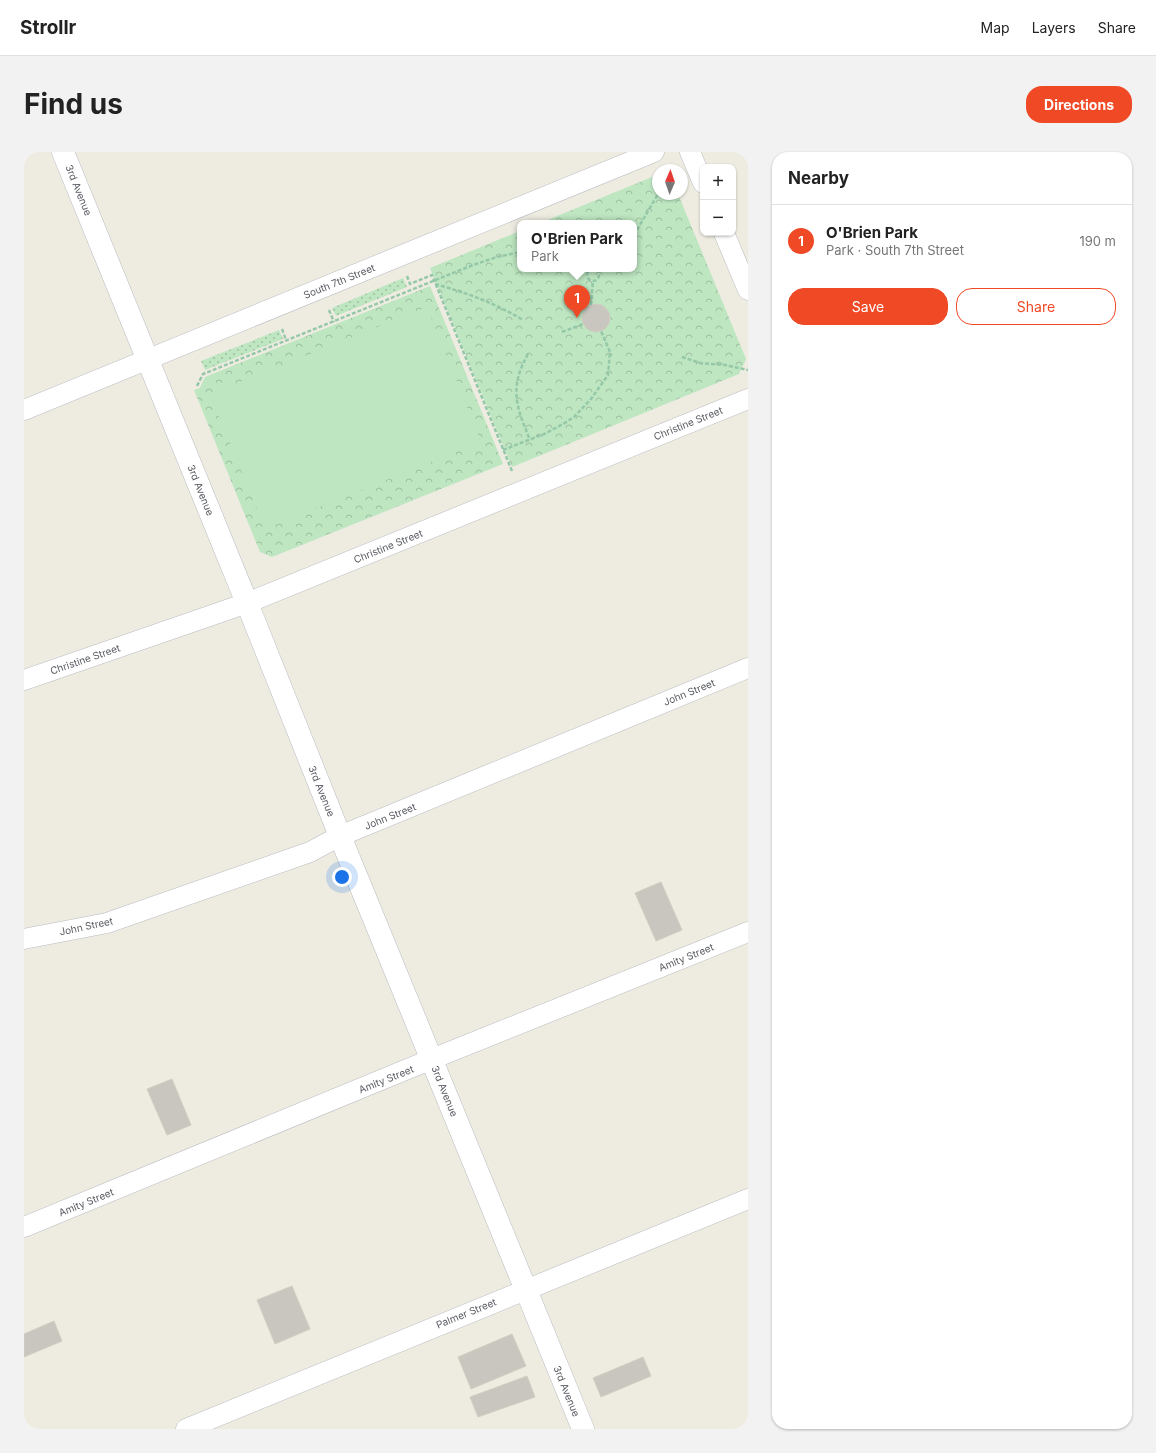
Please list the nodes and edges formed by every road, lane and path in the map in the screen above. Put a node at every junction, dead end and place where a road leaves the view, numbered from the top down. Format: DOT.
graph roads {
  1 [pos="63,152"];
  2 [pos="654,152"];
  3 [pos="690,152"];
  4 [pos="700,175"];
  5 [pos="654,200"];
  6 [pos="637,230"];
  7 [pos="725,236"];
  8 [pos="517,253"];
  9 [pos="588,272"];
  10 [pos="598,272"];
  11 [pos="407,276"];
  12 [pos="593,281"];
  13 [pos="435,282"];
  14 [pos="748,290"];
  15 [pos="591,305"];
  16 [pos="329,310"];
  17 [pos="523,320"];
  18 [pos="334,322"];
  19 [pos="583,324"];
  20 [pos="282,329"];
  21 [pos="601,331"];
  22 [pos="562,332"];
  23 [pos="286,340"];
  24 [pos="528,354"];
  25 [pos="682,357"];
  26 [pos="148,360"];
  27 [pos="748,370"];
  28 [pos="197,386"];
  29 [pos="748,399"];
  30 [pos="24,410"];
  31 [pos="530,440"];
  32 [pos="503,450"];
  33 [pos="512,471"];
  34 [pos="247,603"];
  35 [pos="748,668"];
  36 [pos="24,680"];
  37 [pos="340,836"];
  38 [pos="748,932"];
  39 [pos="24,939"];
  40 [pos="432,1059"];
  41 [pos="748,1199"];
  42 [pos="24,1227"];
  43 [pos="526,1289"];
  44 [pos="186,1429"];
  45 [pos="583,1429"];
  1 -- 26 [label="street, 3rd Avenue"];
  2 -- 26 [label="street, South 7th Street"];
  3 -- 4 [label="street"];
  5 -- 6 [label="path"];
  7 -- 14 [label="street"];
  8 -- 13 [label="path"];
  9 -- 12 [label="path"];
  10 -- 12 [label="path"];
  11 -- 13 [label="path"];
  12 -- 15 [label="path"];
  13 -- 17 [label="path"];
  13 -- 18 [label="path"];
  13 -- 32 [label="path"];
  16 -- 18 [label="path"];
  18 -- 23 [label="path"];
  19 -- 22 [label="path"];
  20 -- 23 [label="path"];
  21 -- 31 [label="path"];
  23 -- 28 [label="path"];
  24 -- 31 [label="path"];
  25 -- 27 [label="path"];
  26 -- 30 [label="street, South 7th Street"];
  26 -- 34 [label="street, 3rd Avenue"];
  29 -- 34 [label="street, Christine Street"];
  31 -- 32 [label="path"];
  32 -- 33 [label="path"];
  34 -- 36 [label="street, Christine Street"];
  34 -- 37 [label="street, 3rd Avenue"];
  35 -- 37 [label="street, John Street"];
  37 -- 39 [label="street, John Street"];
  37 -- 40 [label="street, 3rd Avenue"];
  38 -- 40 [label="street, Amity Street"];
  40 -- 42 [label="street, Amity Street"];
  40 -- 43 [label="street, 3rd Avenue"];
  41 -- 43 [label="street, Palmer Street"];
  43 -- 44 [label="street, Palmer Street"];
  43 -- 45 [label="street, 3rd Avenue"];
}
